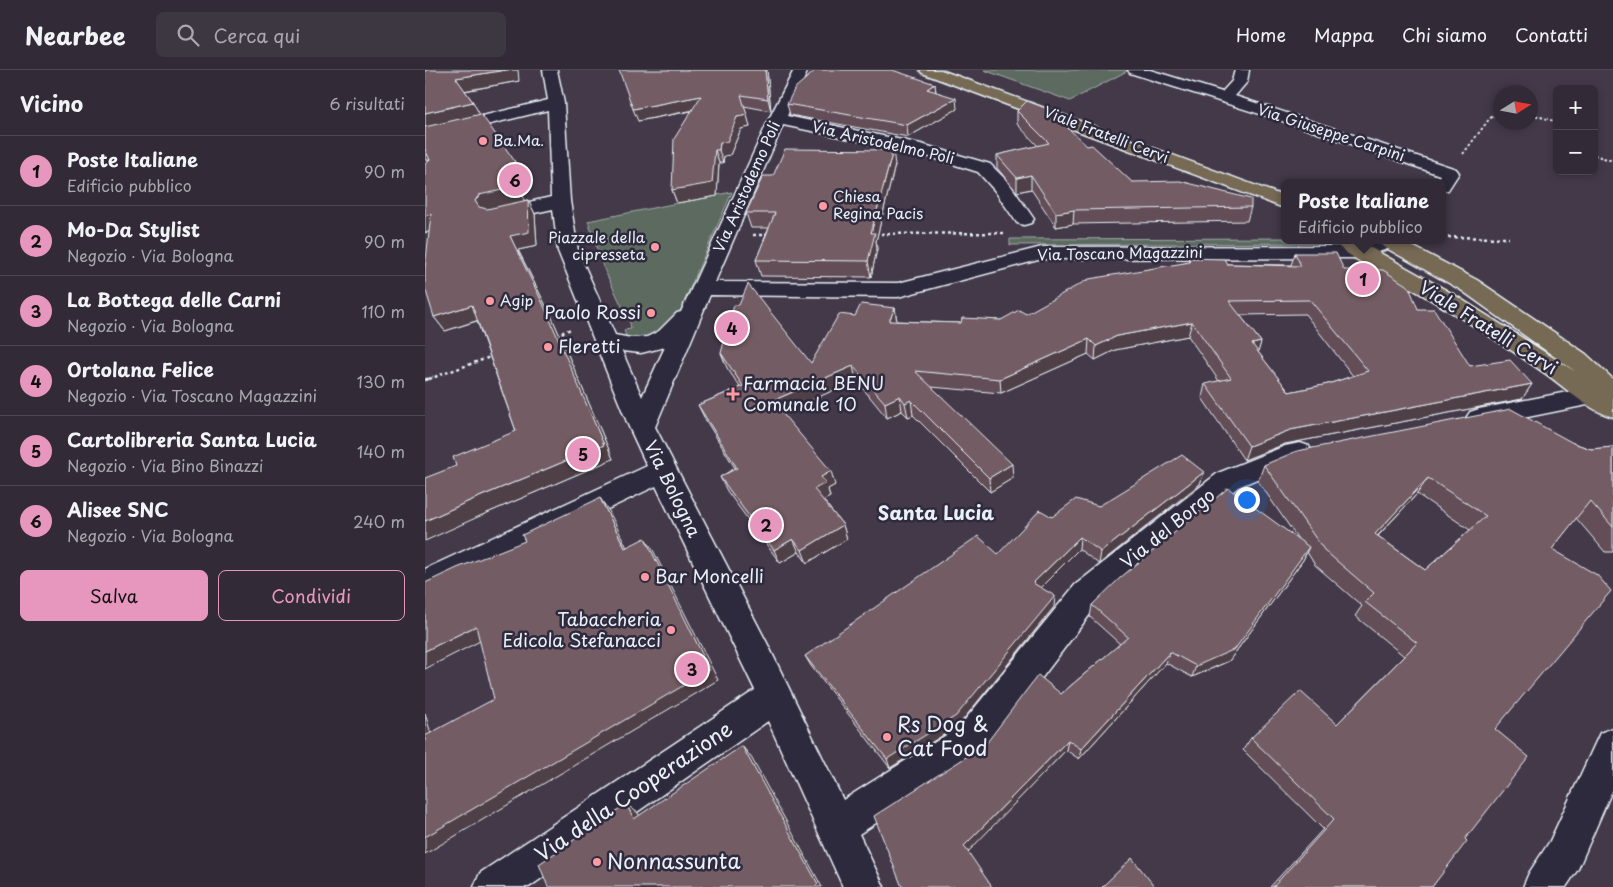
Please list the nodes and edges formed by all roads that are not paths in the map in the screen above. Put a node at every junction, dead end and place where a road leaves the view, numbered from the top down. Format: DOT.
graph roads {
  1 [pos="550,70"];
  2 [pos="801,70"];
  3 [pos="927,70"];
  4 [pos="1135,70"];
  5 [pos="1242,70"];
  6 [pos="1225,100"];
  7 [pos="555,103"];
  8 [pos="777,120"];
  9 [pos="425,135"];
  10 [pos="1444,179"];
  11 [pos="561,201"];
  12 [pos="1281,201"];
  13 [pos="495,215"];
  14 [pos="1024,219"];
  15 [pos="1366,244"];
  16 [pos="1394,244"];
  17 [pos="1352,246"];
  18 [pos="696,305"];
  19 [pos="602,330"];
  20 [pos="629,393"];
  21 [pos="1606,399"];
  22 [pos="1448,424"];
  23 [pos="642,427"];
  24 [pos="1323,449"];
  25 [pos="662,471"];
  26 [pos="425,583"];
  27 [pos="775,696"];
  28 [pos="1613,746"];
  29 [pos="835,828"];
  30 [pos="494,887"];
  31 [pos="864,887"];
  32 [pos="1543,887"];
  1 -- 7 [label="street, Via Bologna"];
  2 -- 8 [label="street, Via Aristodemo Poli"];
  3 -- 12 [label="main road, Viale Fratelli Cervi"];
  4 -- 6 [label="street, Via Giuseppe Carpini"];
  5 -- 6 [label="street"];
  6 -- 10 [label="street, Via Giuseppe Carpini"];
  7 -- 9 [label="street"];
  7 -- 11 [label="street, Via Bologna"];
  8 -- 14 [label="street, Via Aristodelmo Poli"];
  8 -- 18 [label="street, Via Aristodemo Poli"];
  11 -- 13 [label="street"];
  11 -- 19 [label="street, Via Bologna"];
  15 -- 17 [label="street, Viale Fratelli Cervi"];
  16 -- 21 [label="main road, Viale Fratelli Cervi"];
  17 -- 18 [label="street, Via Toscano Magazzini"];
  17 -- 21 [label="main road, Viale Fratelli Cervi"];
  18 -- 19 [label="street, Via Aristodemo Poli"];
  18 -- 20 [label="street, Via Aristodemo Poli"];
  18 -- 23 [label="street, Via Aristodemo Poli"];
  19 -- 20 [label="street, Via Bologna"];
  20 -- 23 [label="street, Via Bologna"];
  21 -- 22 [label="street"];
  23 -- 25 [label="street, Via Bologna"];
  24 -- 29 [label="street, Via del Borgo"];
  25 -- 26 [label="street"];
  25 -- 27 [label="street, Via Bologna"];
  27 -- 29 [label="street, Via Bologna"];
  27 -- 30 [label="street, Via della Cooperazione"];
  28 -- 32 [label="street"];
  29 -- 31 [label="street, Via Bologna"];
}
